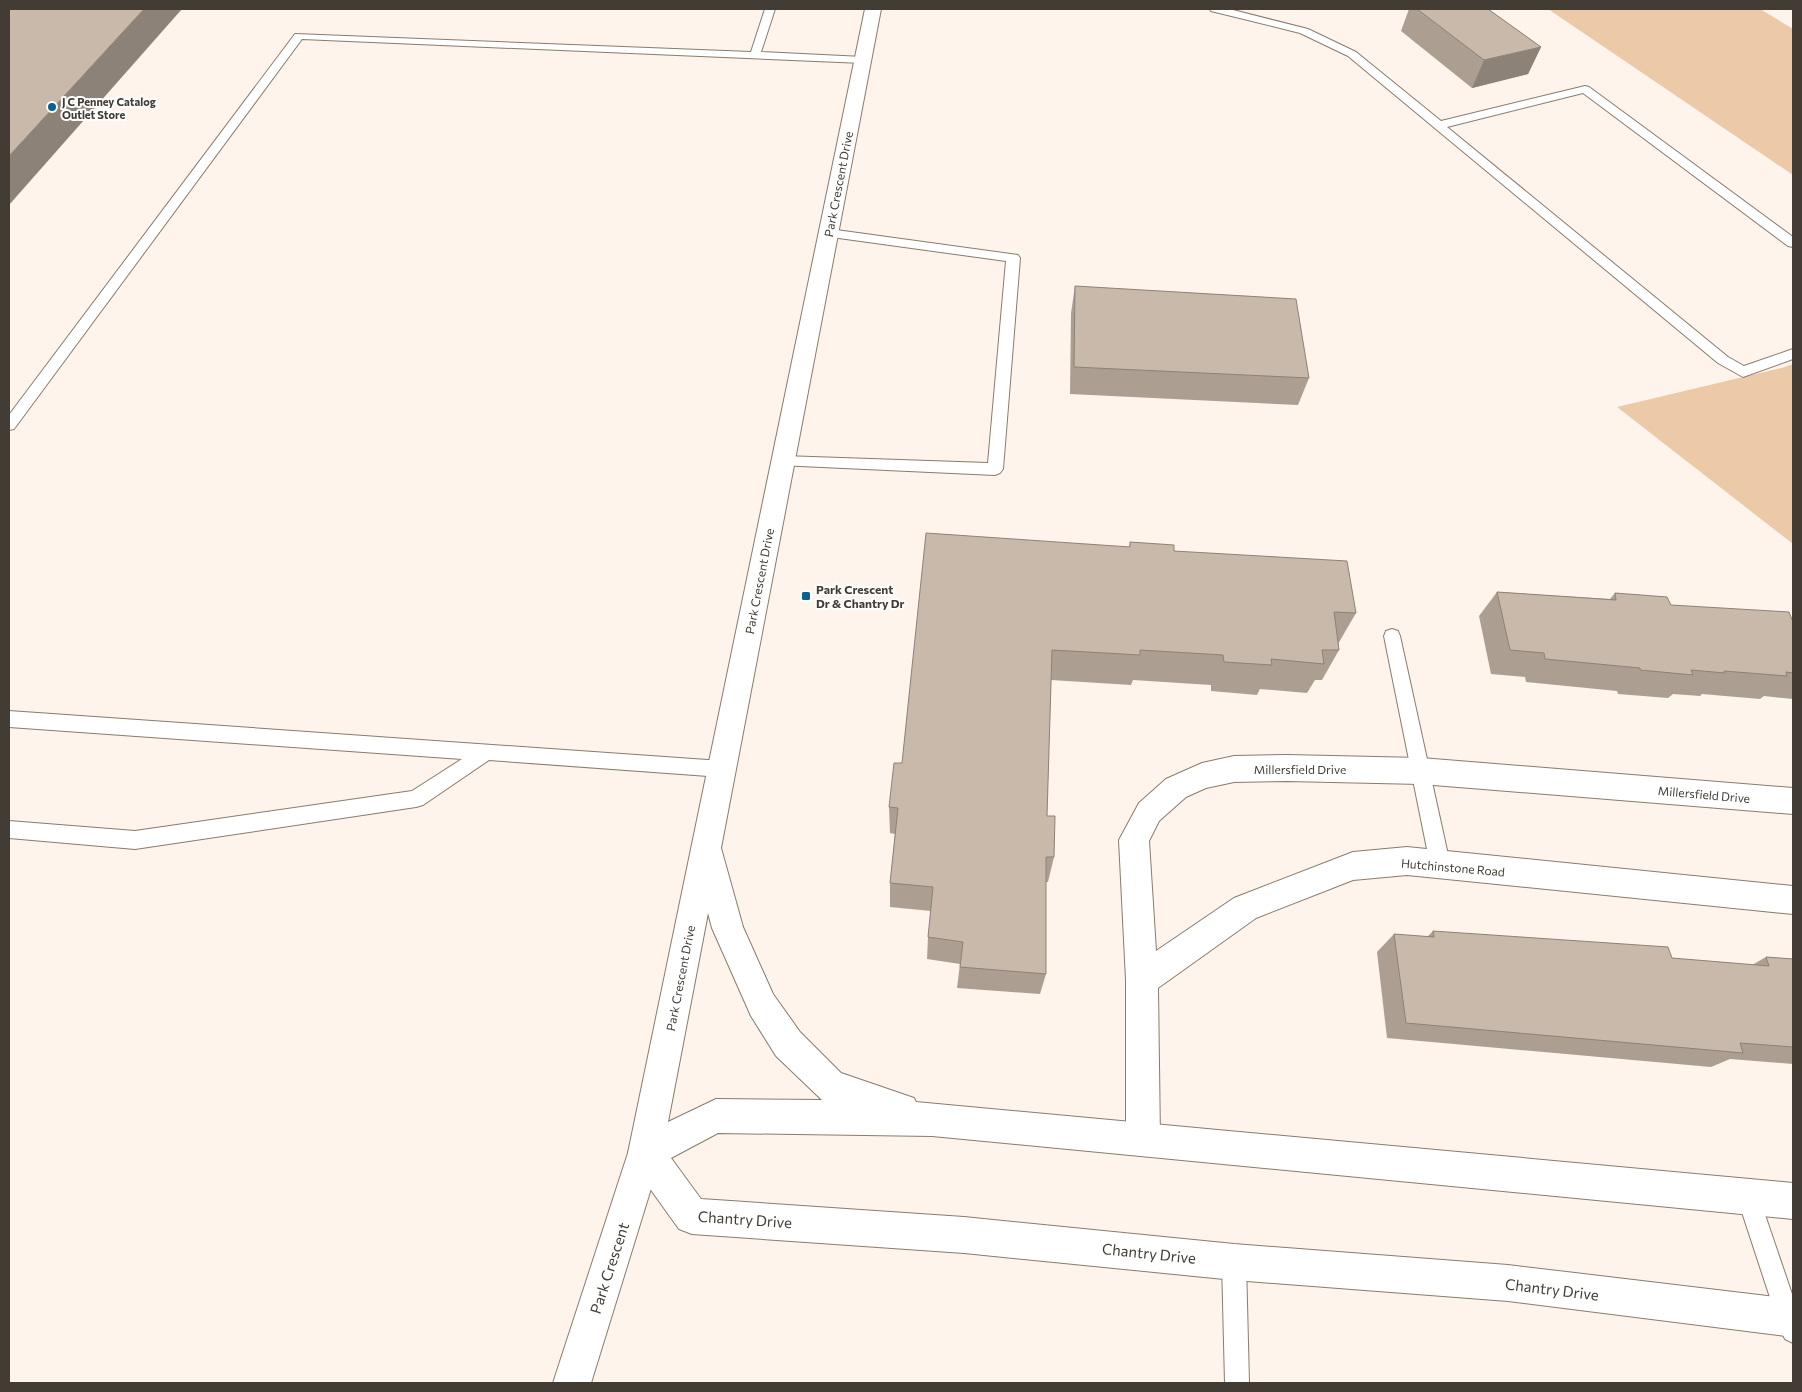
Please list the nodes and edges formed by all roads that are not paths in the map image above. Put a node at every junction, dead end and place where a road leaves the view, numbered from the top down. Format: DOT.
graph roads {
  1 [pos="770,9"];
  2 [pos="873,9"];
  3 [pos="1215,9"];
  4 [pos="755,55"];
  5 [pos="863,60"];
  6 [pos="1440,125"];
  7 [pos="829,233"];
  8 [pos="1793,243"];
  9 [pos="1793,354"];
  10 [pos="9,425"];
  11 [pos="783,461"];
  12 [pos="1392,636"];
  13 [pos="9,719"];
  14 [pos="485,753"];
  15 [pos="722,769"];
  16 [pos="1421,771"];
  17 [pos="1793,801"];
  18 [pos="9,829"];
  19 [pos="707,846"];
  20 [pos="1440,864"];
  21 [pos="1793,900"];
  22 [pos="1142,980"];
  23 [pos="932,1119"];
  24 [pos="1143,1138"];
  25 [pos="645,1154"];
  26 [pos="1748,1197"];
  27 [pos="1793,1201"];
  28 [pos="1234,1262"];
  29 [pos="1792,1322"];
  30 [pos="572,1383"];
  31 [pos="1237,1383"];
  1 -- 4 [label="lane"];
  2 -- 5 [label="street, Park Crescent Drive"];
  3 -- 6 [label="lane"];
  4 -- 5 [label="lane"];
  4 -- 10 [label="lane"];
  5 -- 7 [label="street, Park Crescent Drive"];
  6 -- 8 [label="lane"];
  6 -- 9 [label="lane"];
  7 -- 11 [label="street, Park Crescent Drive"];
  7 -- 11 [label="lane"];
  11 -- 15 [label="street, Park Crescent Drive"];
  12 -- 16 [label="lane"];
  13 -- 14 [label="lane"];
  14 -- 15 [label="lane"];
  14 -- 18 [label="lane"];
  15 -- 19 [label="street, Park Crescent Drive"];
  16 -- 17 [label="street, Millersfield Drive"];
  16 -- 20 [label="lane"];
  16 -- 22 [label="street, Millersfield Drive"];
  19 -- 23 [label="street"];
  19 -- 25 [label="street, Park Crescent Drive"];
  20 -- 21 [label="street, Hutchinstone Road"];
  20 -- 22 [label="street, Hutchinstone Road"];
  22 -- 24 [label="street, Millersfield Drive"];
  23 -- 24 [label="street"];
  23 -- 25 [label="street"];
  24 -- 26 [label="street"];
  25 -- 28 [label="street, Chantry Drive"];
  25 -- 30 [label="street, Park Crescent"];
  26 -- 27 [label="street"];
  26 -- 29 [label="lane"];
  28 -- 29 [label="street, Chantry Drive"];
  28 -- 31 [label="lane"];
}
